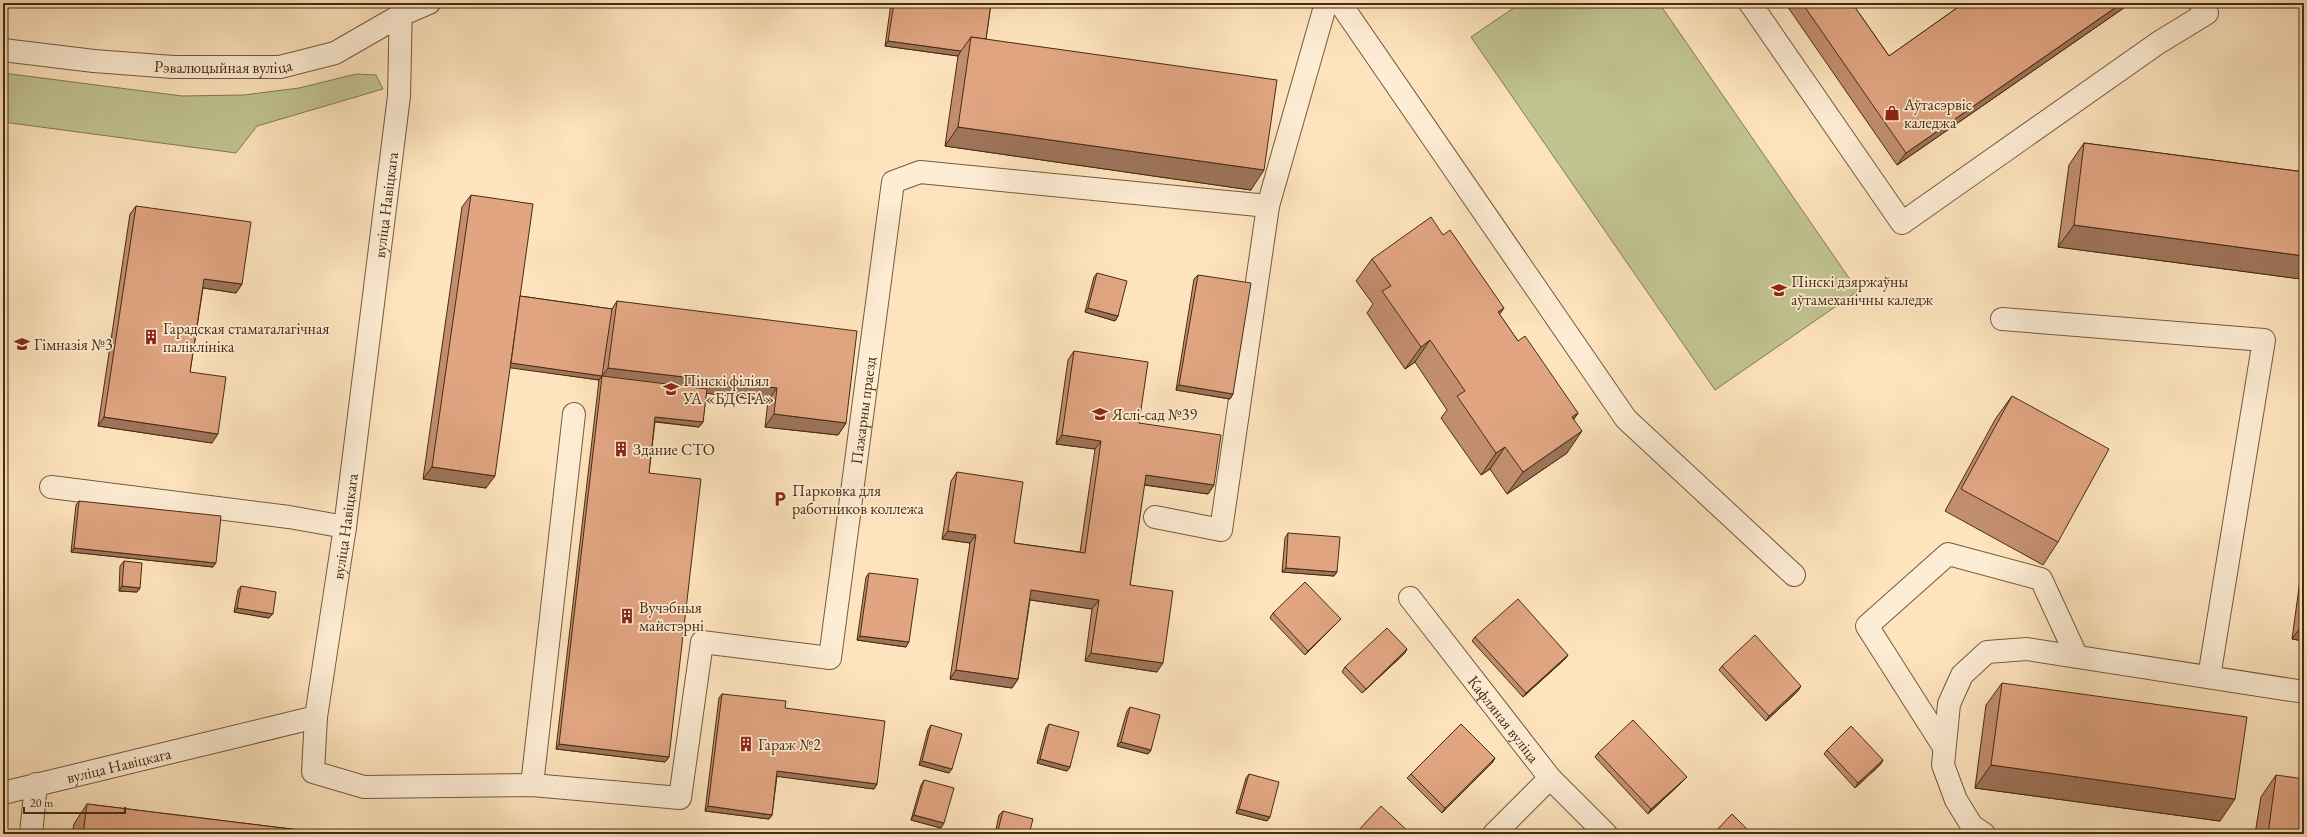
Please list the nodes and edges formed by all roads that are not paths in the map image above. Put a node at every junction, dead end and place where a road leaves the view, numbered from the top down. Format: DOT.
graph roads {
  1 [pos="429,3"];
  2 [pos="1326,3"];
  3 [pos="1340,3"];
  4 [pos="1750,3"];
  5 [pos="2200,3"];
  6 [pos="401,9"];
  7 [pos="3,50"];
  8 [pos="1268,206"];
  9 [pos="2002,319"];
  10 [pos="574,414"];
  11 [pos="51,487"];
  12 [pos="1155,517"];
  13 [pos="345,527"];
  14 [pos="1794,575"];
  15 [pos="1410,598"];
  16 [pos="2077,657"];
  17 [pos="2209,677"];
  18 [pos="2304,692"];
  19 [pos="316,717"];
  20 [pos="1944,747"];
  21 [pos="1550,778"];
  22 [pos="36,784"];
  23 [pos="532,785"];
  24 [pos="3,793"];
  25 [pos="31,834"];
  26 [pos="1494,834"];
  27 [pos="1606,834"];
  28 [pos="1984,834"];
  1 -- 6 [label="street, Рэвалюцыйная вуліца"];
  2 -- 8 [label="street"];
  3 -- 14 [label="street"];
  4 -- 5 [label="street"];
  6 -- 7 [label="street, Рэвалюцыйная вуліца"];
  6 -- 13 [label="street, вуліца Навіцкага"];
  8 -- 12 [label="street"];
  8 -- 23 [label="street, Пажарны праезд"];
  9 -- 17 [label="street"];
  10 -- 23 [label="street"];
  11 -- 13 [label="street"];
  13 -- 19 [label="street, вуліца Навіцкага"];
  15 -- 21 [label="street, Кафляная вуліца"];
  16 -- 17 [label="street"];
  16 -- 20 [label="street"];
  16 -- 20 [label="street"];
  17 -- 18 [label="street"];
  19 -- 22 [label="street, вуліца Навіцкага"];
  19 -- 23 [label="street"];
  20 -- 28 [label="street"];
  21 -- 26 [label="street"];
  21 -- 27 [label="street, Кафляная вуліца"];
  22 -- 24 [label="street, вуліца Навіцкага"];
  22 -- 25 [label="street"];
}
